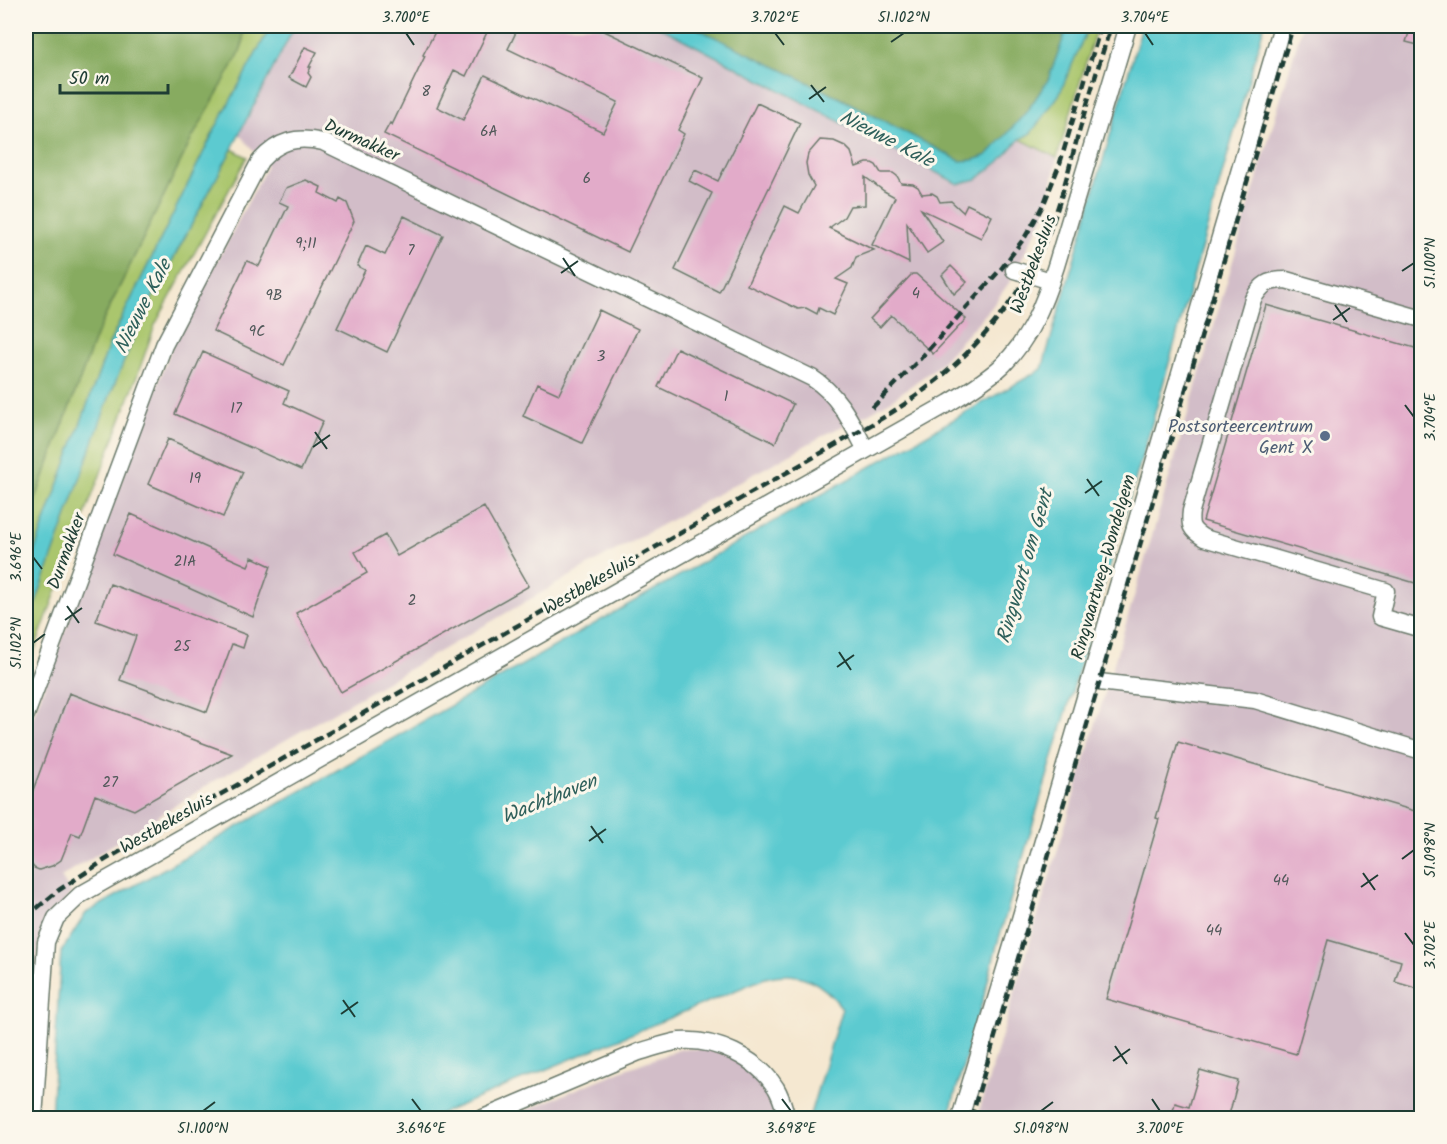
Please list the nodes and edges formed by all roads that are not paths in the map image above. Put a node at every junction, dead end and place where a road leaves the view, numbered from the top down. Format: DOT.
graph roads {
  1 [pos="1128,26"];
  2 [pos="1282,26"];
  3 [pos="1014,270"];
  4 [pos="1051,281"];
  5 [pos="1422,320"];
  6 [pos="866,450"];
  7 [pos="1422,629"];
  8 [pos="1090,681"];
  9 [pos="26,715"];
  10 [pos="1422,751"];
  11 [pos="34,1119"];
  12 [pos="483,1119"];
  13 [pos="787,1119"];
  14 [pos="960,1119"];
  1 -- 4 [label="street, Westbekesluis"];
  2 -- 8 [label="street, Ringvaartweg-Wondelgem"];
  3 -- 4 [label="street"];
  4 -- 6 [label="street, Westbekesluis"];
  5 -- 7 [label="street"];
  6 -- 9 [label="street, Durmakker"];
  6 -- 11 [label="street, Westbekesluis"];
  8 -- 10 [label="street"];
  8 -- 14 [label="street, Ringvaartweg-Wondelgem"];
  12 -- 13 [label="street"];
}
